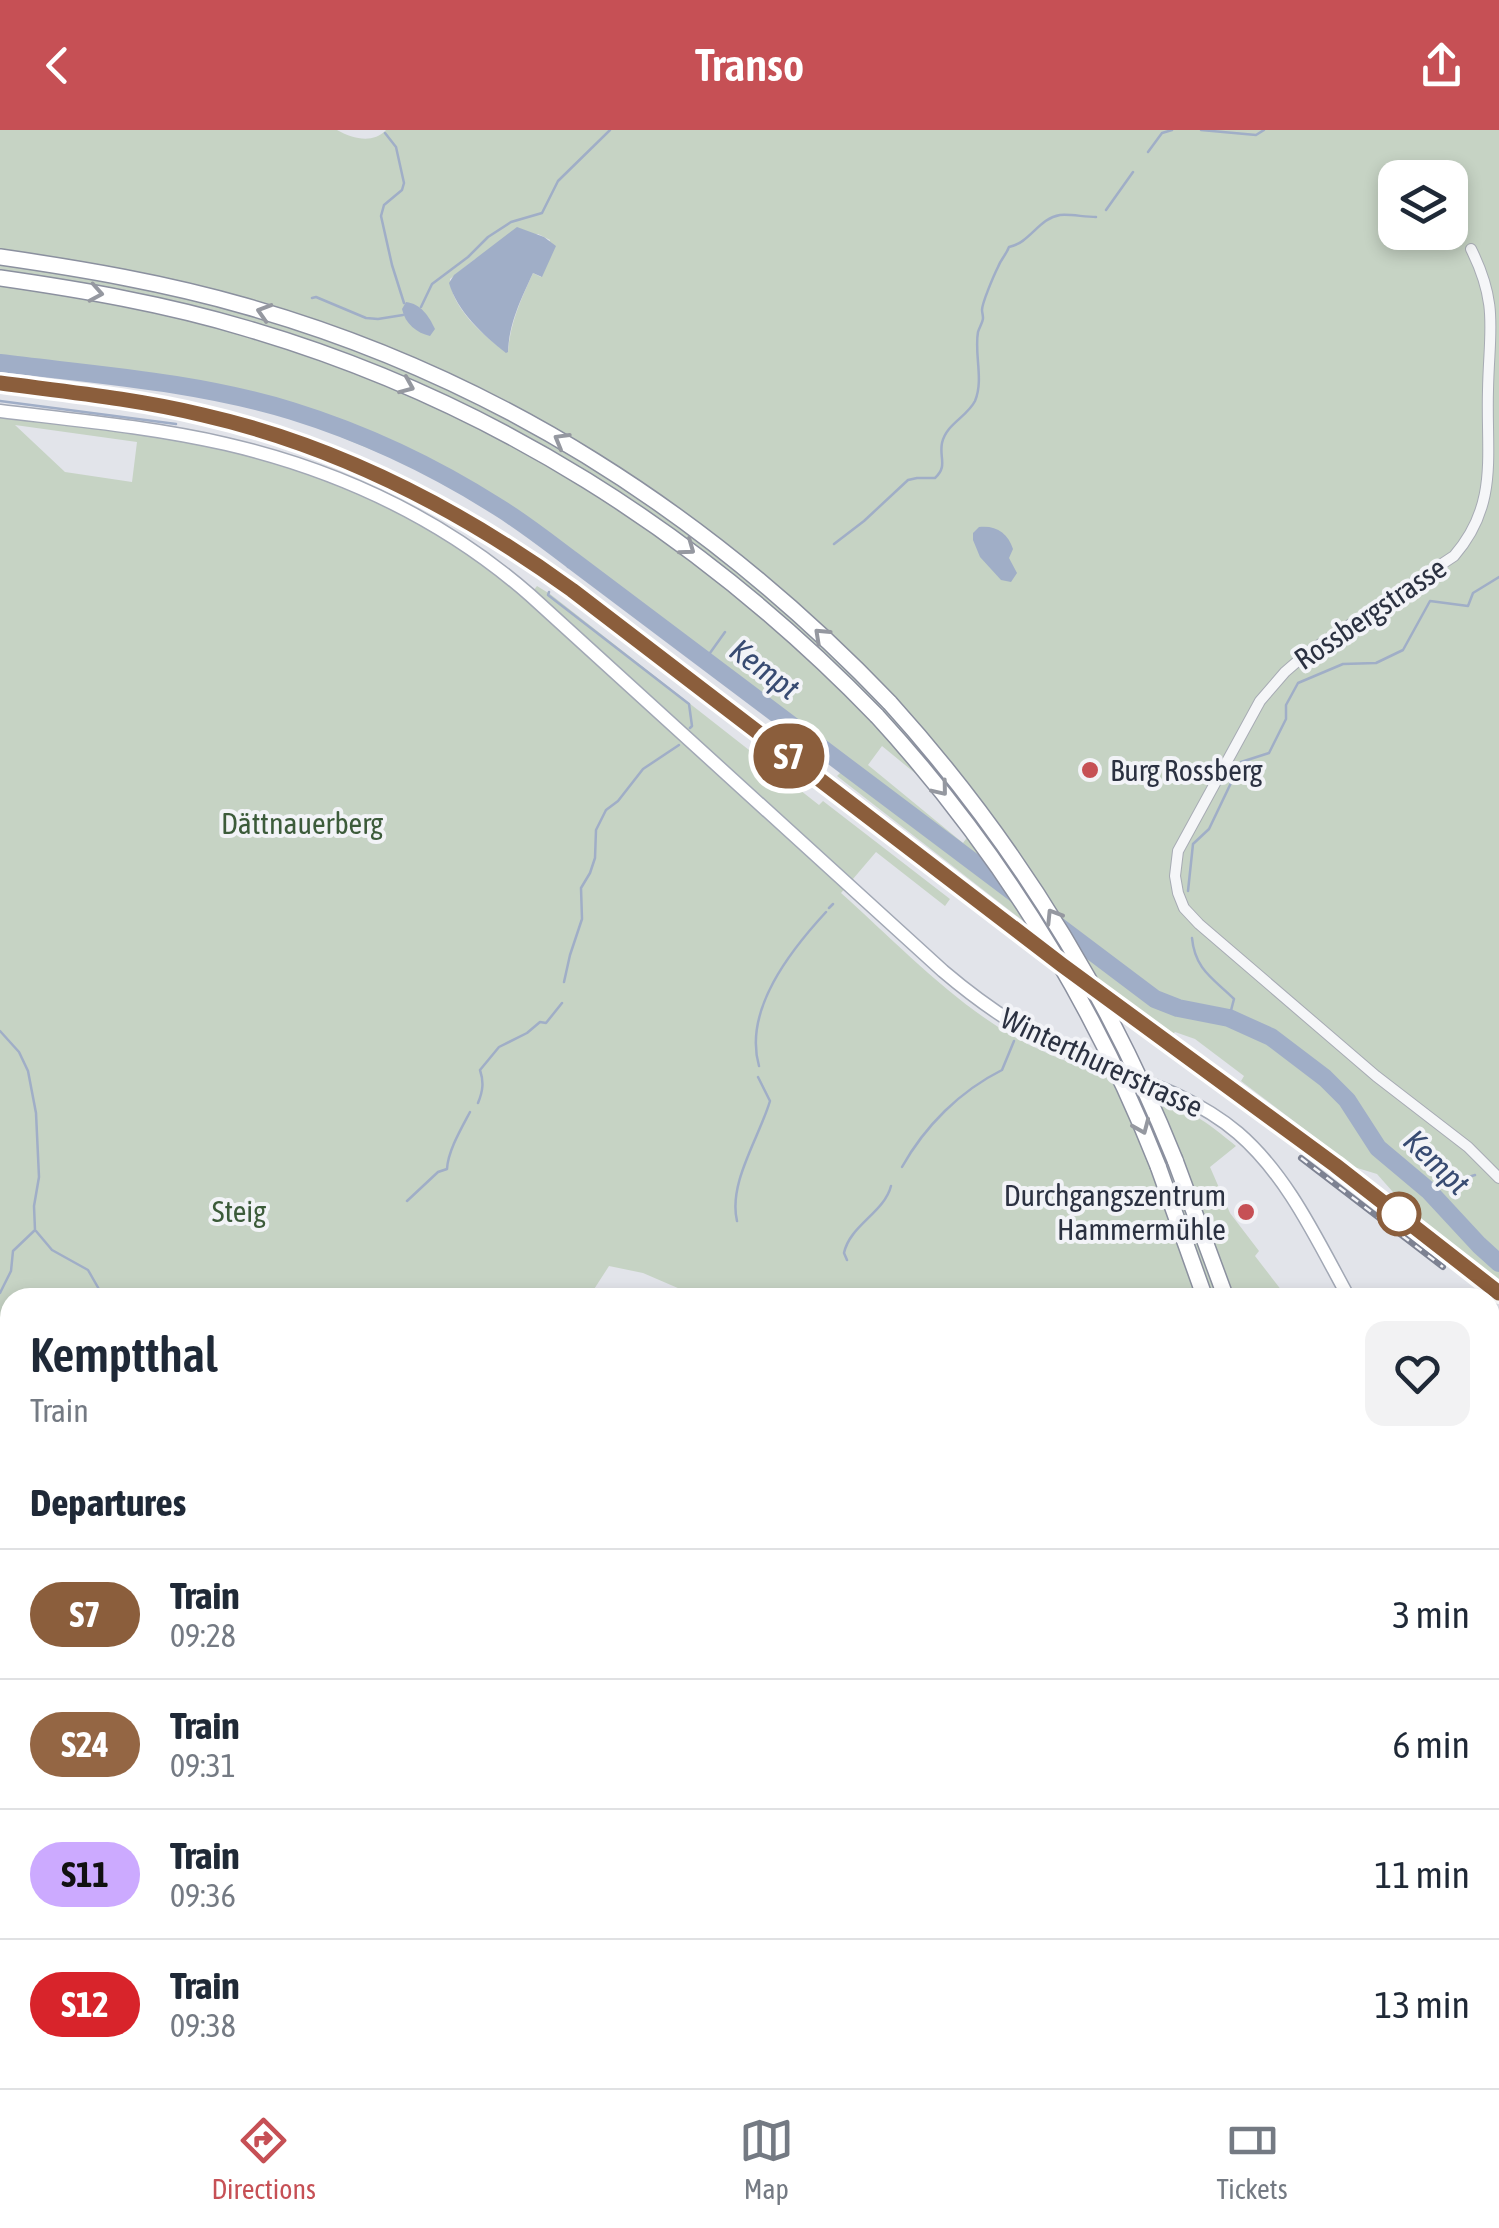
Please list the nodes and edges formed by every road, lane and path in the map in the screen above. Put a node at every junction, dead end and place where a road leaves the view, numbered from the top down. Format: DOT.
graph roads {
  1 [pos="1471,249"];
  2 [pos="0,257"];
  3 [pos="0,278"];
  4 [pos="0,411"];
  5 [pos="1499,1178"];
  6 [pos="1201,1288"];
  7 [pos="1222,1288"];
  8 [pos="1342,1288"];
  1 -- 5 [label="street, Rossbergstrasse"];
  7 -- 2 [label="highway, one-way, bridge"];
  3 -- 6 [label="highway, one-way, bridge"];
  4 -- 8 [label="main road, Winterthurerstrasse"];
}
